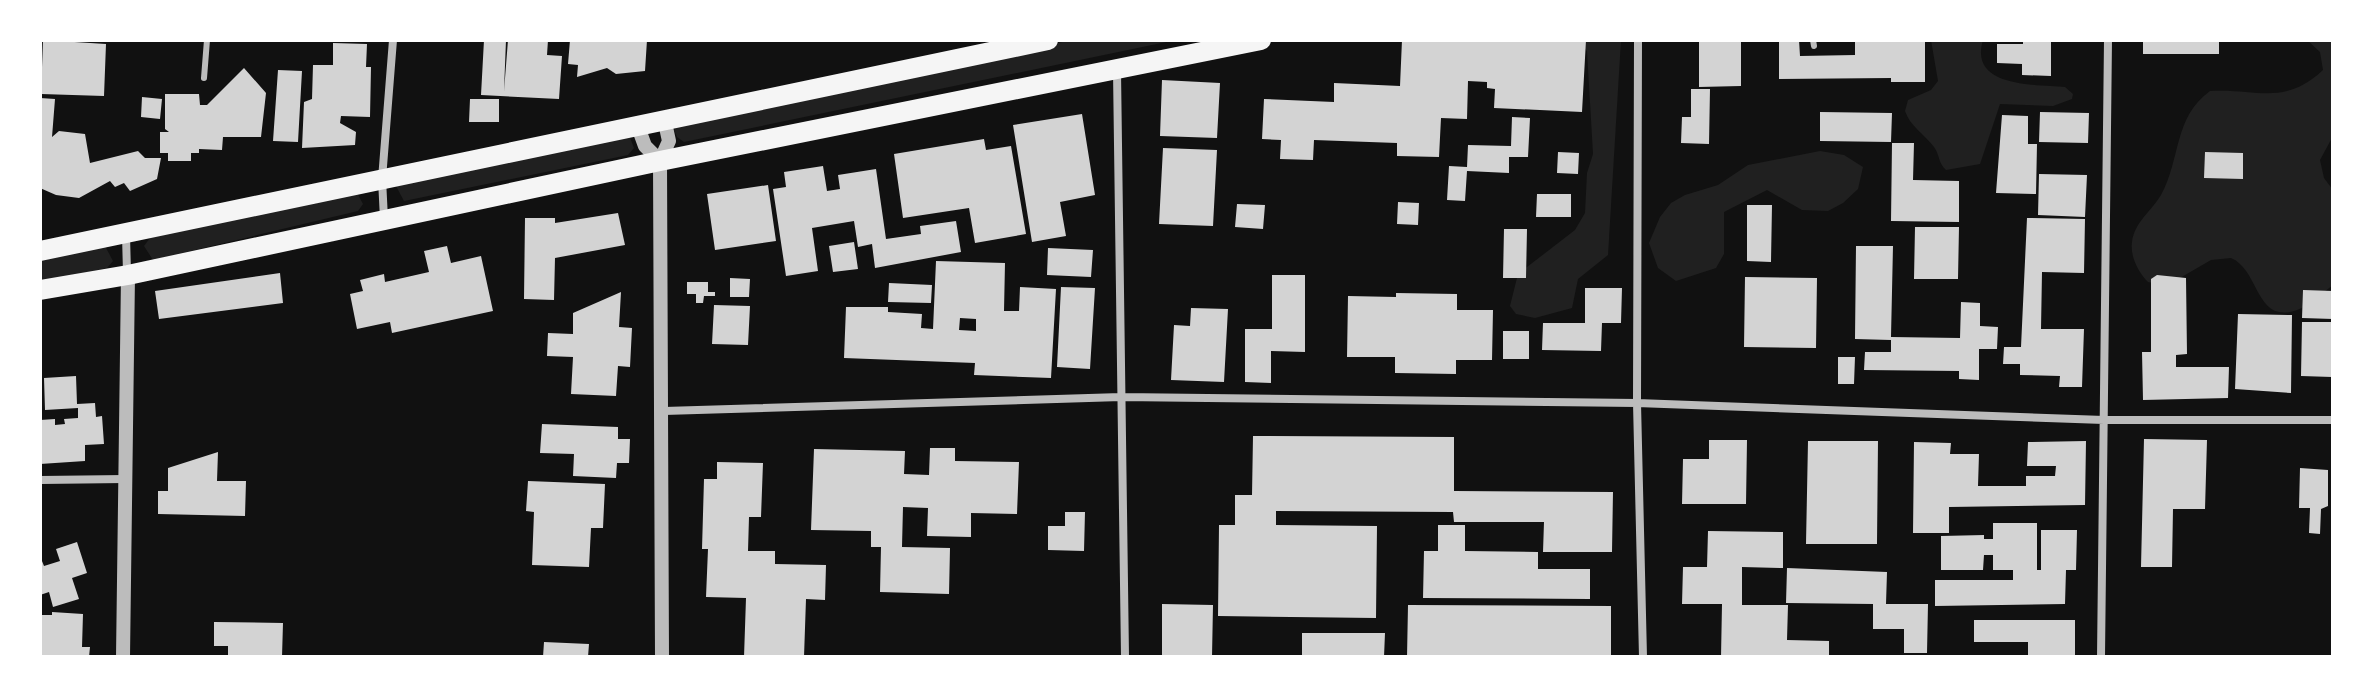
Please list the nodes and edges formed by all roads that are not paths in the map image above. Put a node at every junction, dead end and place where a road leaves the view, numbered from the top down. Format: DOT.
graph roads {
  1 [pos="207,40"];
  2 [pos="393,40"];
  3 [pos="1048,40"];
  4 [pos="1261,40"];
  5 [pos="1638,40"];
  6 [pos="2108,40"];
  7 [pos="1214,45"];
  8 [pos="1117,70"];
  9 [pos="204,78"];
  10 [pos="664,118"];
  11 [pos="637,124"];
  12 [pos="660,161"];
  13 [pos="382,179"];
  14 [pos="384,219"];
  15 [pos="126,234"];
  16 [pos="40,251"];
  17 [pos="128,275"];
  18 [pos="40,290"];
  19 [pos="1121,397"];
  20 [pos="1637,403"];
  21 [pos="664,411"];
  22 [pos="2104,420"];
  23 [pos="2333,420"];
  24 [pos="125,479"];
  25 [pos="40,480"];
  26 [pos="123,657"];
  27 [pos="662,657"];
  28 [pos="1125,657"];
  29 [pos="1643,657"];
  30 [pos="2101,657"];
  1 -- 9 [label="lane"];
  2 -- 13 [label="street"];
  3 -- 10 [label="main road"];
  4 -- 7 [label="main road"];
  5 -- 20 [label="street"];
  6 -- 22 [label="street"];
  7 -- 8 [label="main road"];
  8 -- 12 [label="main road"];
  8 -- 19 [label="street"];
  10 -- 11 [label="main road"];
  10 -- 12 [label="street"];
  11 -- 12 [label="street"];
  11 -- 13 [label="main road"];
  12 -- 14 [label="main road"];
  12 -- 21 [label="street"];
  13 -- 14 [label="street"];
  13 -- 15 [label="main road"];
  14 -- 17 [label="main road"];
  15 -- 16 [label="main road"];
  15 -- 17 [label="street"];
  17 -- 18 [label="main road"];
  17 -- 24 [label="street"];
  19 -- 20 [label="street"];
  19 -- 21 [label="street"];
  19 -- 28 [label="street"];
  20 -- 22 [label="street"];
  20 -- 29 [label="street"];
  21 -- 27 [label="street"];
  22 -- 23 [label="street"];
  22 -- 30 [label="street"];
  24 -- 25 [label="street"];
  24 -- 26 [label="street"];
}
